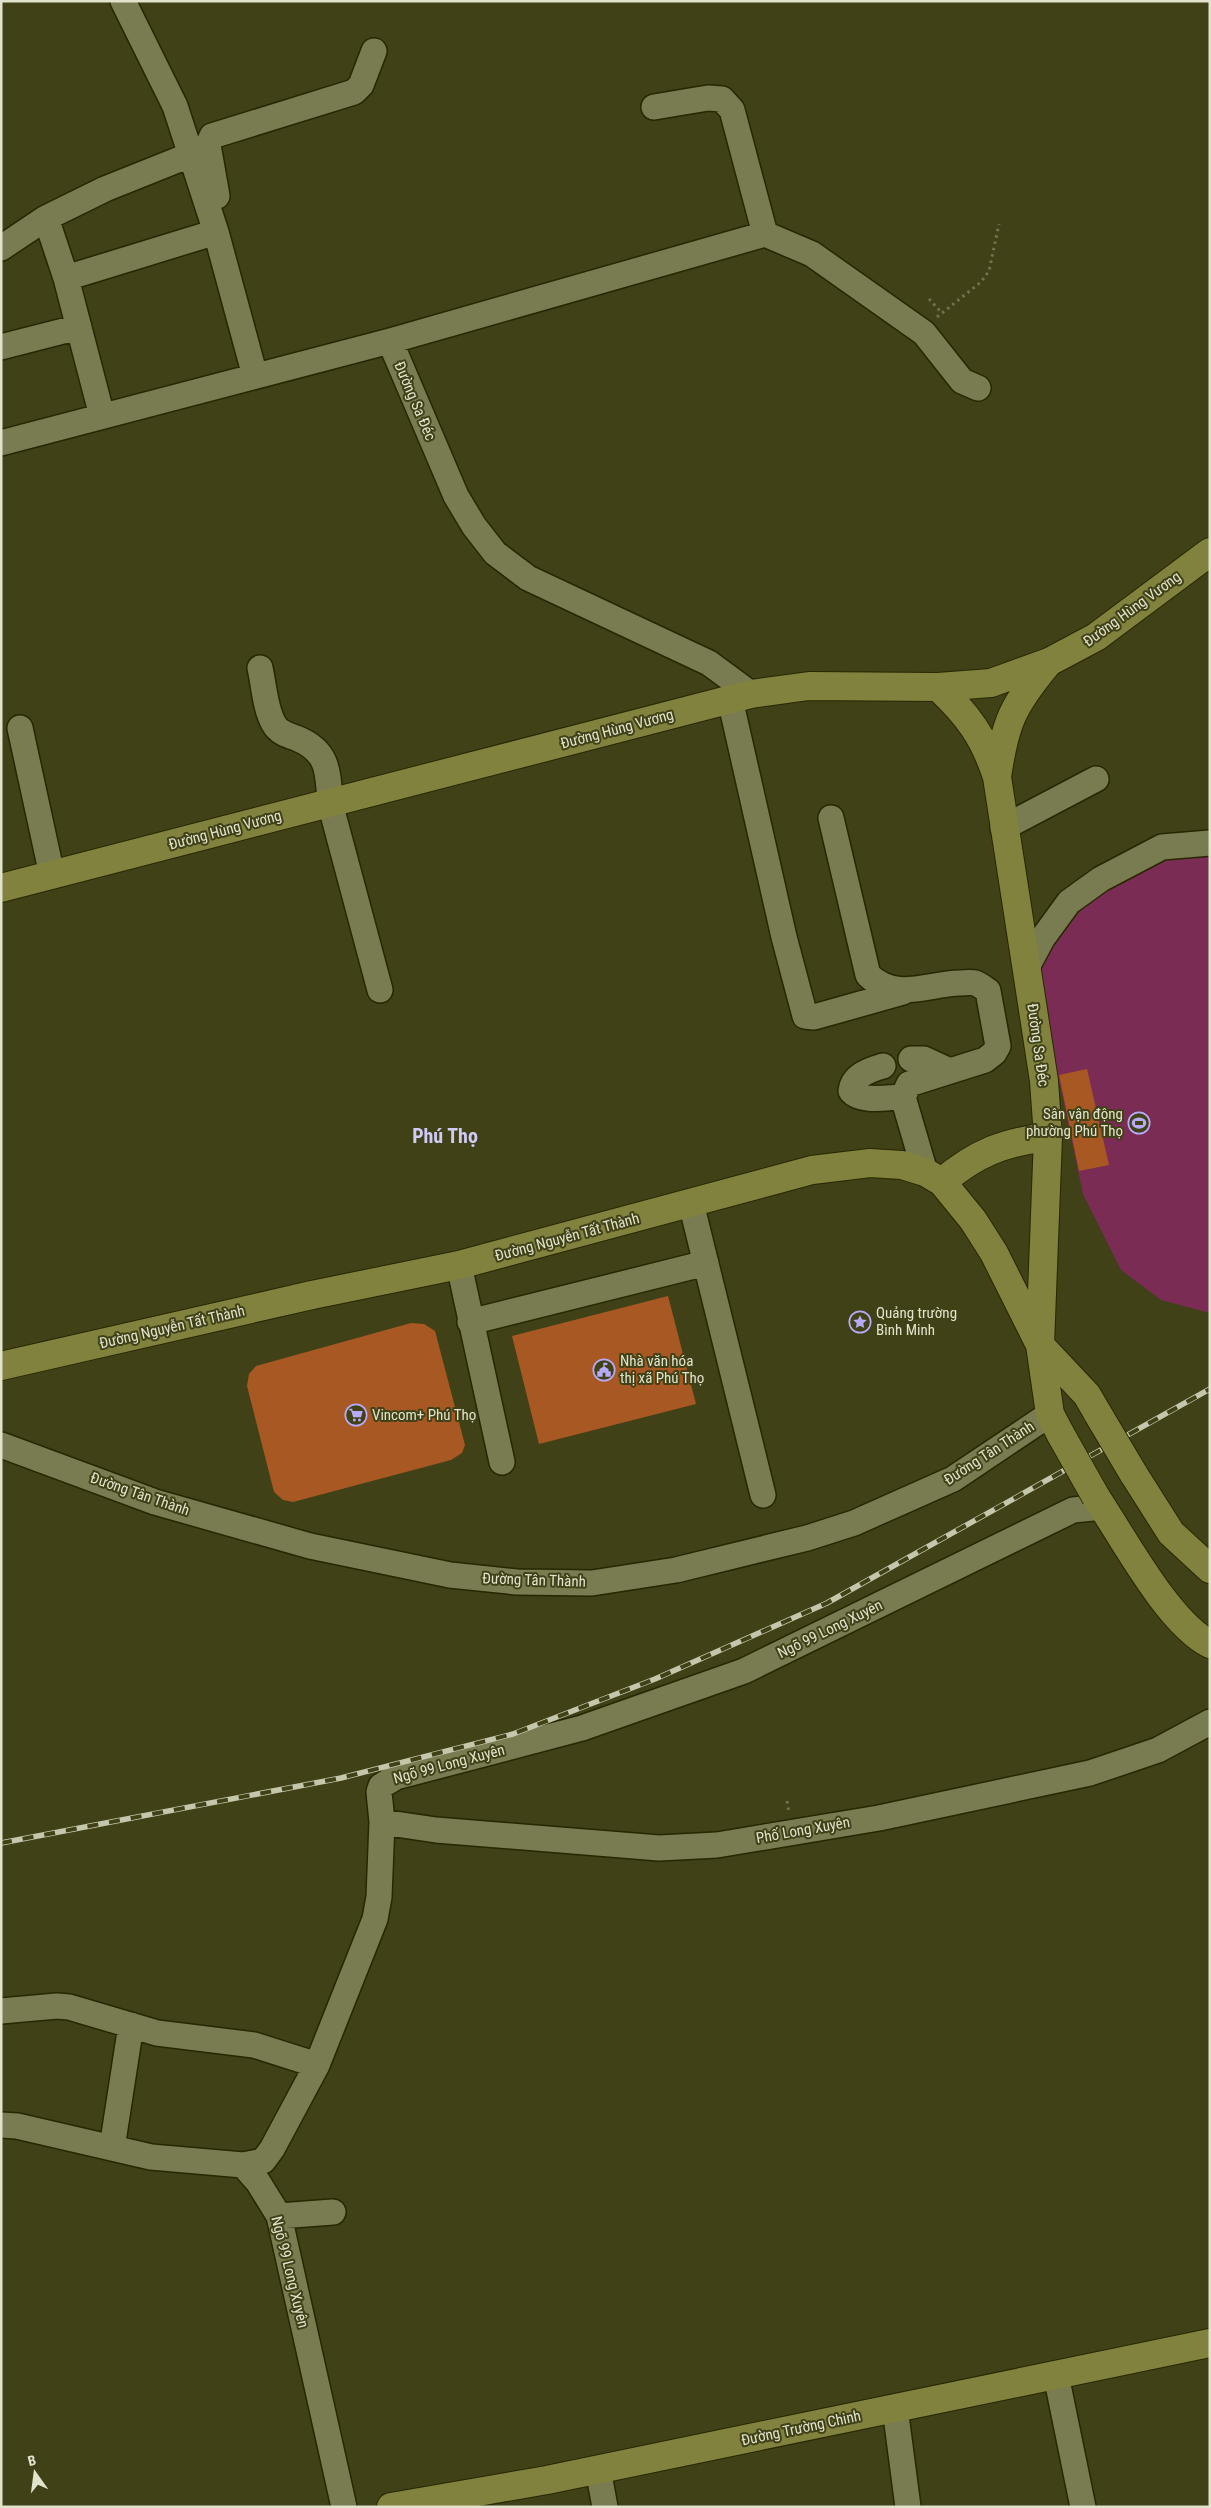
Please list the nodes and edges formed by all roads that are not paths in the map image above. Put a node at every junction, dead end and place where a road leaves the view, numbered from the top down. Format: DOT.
graph roads {
  1 [pos="123,1"];
  2 [pos="374,51"];
  3 [pos="654,107"];
  4 [pos="190,155"];
  5 [pos="46,218"];
  6 [pos="213,221"];
  7 [pos="765,234"];
  8 [pos="1,248"];
  9 [pos="66,278"];
  10 [pos="79,327"];
  11 [pos="390,341"];
  12 [pos="1,348"];
  13 [pos="255,376"];
  14 [pos="978,388"];
  15 [pos="102,416"];
  16 [pos="1,442"];
  17 [pos="1210,552"];
  18 [pos="1049,662"];
  19 [pos="260,668"];
  20 [pos="938,687"];
  21 [pos="741,697"];
  22 [pos="20,728"];
  23 [pos="997,777"];
  24 [pos="1096,779"];
  25 [pos="330,803"];
  26 [pos="831,818"];
  27 [pos="1003,828"];
  28 [pos="1210,843"];
  29 [pos="52,875"];
  30 [pos="1,888"];
  31 [pos="1026,969"];
  32 [pos="380,990"];
  33 [pos="909,990"];
  34 [pos="911,1059"];
  35 [pos="883,1066"];
  36 [pos="950,1071"];
  37 [pos="903,1097"];
  38 [pos="1048,1137"];
  39 [pos="934,1177"];
  40 [pos="691,1203"];
  41 [pos="706,1263"];
  42 [pos="459,1265"];
  43 [pos="470,1322"];
  44 [pos="1040,1345"];
  45 [pos="1,1366"];
  46 [pos="1056,1424"];
  47 [pos="1,1445"];
  48 [pos="502,1462"];
  49 [pos="763,1495"];
  50 [pos="1099,1502"];
  51 [pos="1210,1569"];
  52 [pos="1210,1644"];
  53 [pos="1210,1722"];
  54 [pos="382,1822"];
  55 [pos="1,2012"];
  56 [pos="131,2025"];
  57 [pos="317,2065"];
  58 [pos="1,2125"];
  59 [pos="112,2148"];
  60 [pos="243,2165"];
  61 [pos="333,2212"];
  62 [pos="279,2216"];
  63 [pos="1210,2344"];
  64 [pos="1056,2375"];
  65 [pos="895,2408"];
  66 [pos="598,2470"];
  67 [pos="344,2507"];
  68 [pos="391,2507"];
  69 [pos="605,2507"];
  70 [pos="908,2507"];
  71 [pos="1083,2507"];
  1 -- 4 [label="street"];
  2 -- 6 [label="street"];
  3 -- 7 [label="street"];
  4 -- 5 [label="street"];
  4 -- 6 [label="street"];
  5 -- 8 [label="street"];
  5 -- 9 [label="street"];
  6 -- 9 [label="street"];
  6 -- 13 [label="street"];
  7 -- 11 [label="street"];
  7 -- 14 [label="street"];
  9 -- 10 [label="street"];
  10 -- 12 [label="street"];
  10 -- 15 [label="street"];
  11 -- 13 [label="street"];
  11 -- 21 [label="street, Đường Sa Đéc"];
  13 -- 15 [label="street"];
  15 -- 16 [label="street"];
  17 -- 18 [label="main road, Đường Hùng Vương"];
  18 -- 20 [label="main road, Đường Hùng Vương"];
  18 -- 23 [label="main road, Đường Sa Đéc"];
  19 -- 25 [label="street"];
  20 -- 21 [label="main road, Đường Hùng Vương"];
  20 -- 23 [label="main road, Đường Sa Đéc"];
  21 -- 25 [label="main road, Đường Hùng Vương"];
  21 -- 33 [label="street"];
  22 -- 29 [label="street"];
  23 -- 27 [label="main road, Đường Sa Đéc"];
  24 -- 27 [label="street"];
  25 -- 29 [label="main road, Đường Hùng Vương"];
  25 -- 32 [label="street"];
  26 -- 33 [label="street"];
  27 -- 31 [label="main road, Đường Sa Đéc"];
  28 -- 31 [label="street"];
  29 -- 30 [label="main road, Đường Hùng Vương"];
  31 -- 38 [label="main road, Đường Sa Đéc"];
  33 -- 36 [label="street"];
  34 -- 36 [label="street"];
  35 -- 37 [label="street"];
  36 -- 37 [label="street"];
  37 -- 39 [label="street"];
  38 -- 39 [label="main road"];
  38 -- 44 [label="main road, Đường Sa Đéc"];
  39 -- 40 [label="main road, Đường Nguyễn Tất Thành"];
  39 -- 44 [label="main road"];
  40 -- 41 [label="street"];
  40 -- 42 [label="main road, Đường Nguyễn Tất Thành"];
  41 -- 43 [label="street"];
  41 -- 49 [label="street"];
  42 -- 43 [label="street"];
  42 -- 45 [label="main road, Đường Nguyễn Tất Thành"];
  43 -- 48 [label="street"];
  44 -- 46 [label="main road"];
  44 -- 51 [label="main road, bridge"];
  46 -- 47 [label="street, Đường Tân Thành"];
  46 -- 50 [label="main road, bridge"];
  50 -- 52 [label="main road"];
  50 -- 54 [label="street, Ngõ 99 Long Xuyên"];
  53 -- 54 [label="street, Phố Long Xuyên"];
  54 -- 57 [label="street, Ngõ 99 Long Xuyên"];
  55 -- 56 [label="street"];
  56 -- 57 [label="street"];
  56 -- 59 [label="street"];
  57 -- 60 [label="street, Ngõ 99 Long Xuyên"];
  58 -- 59 [label="street"];
  59 -- 60 [label="street"];
  60 -- 62 [label="street, Ngõ 99 Long Xuyên"];
  61 -- 62 [label="street"];
  62 -- 67 [label="street, Ngõ 99 Long Xuyên"];
  63 -- 64 [label="main road, Đường Trường Chinh"];
  64 -- 65 [label="main road, Đường Trường Chinh"];
  64 -- 71 [label="street"];
  65 -- 66 [label="main road, Đường Trường Chinh"];
  65 -- 70 [label="street"];
  66 -- 68 [label="main road, Đường Trường Chinh"];
  66 -- 69 [label="street"];
}
